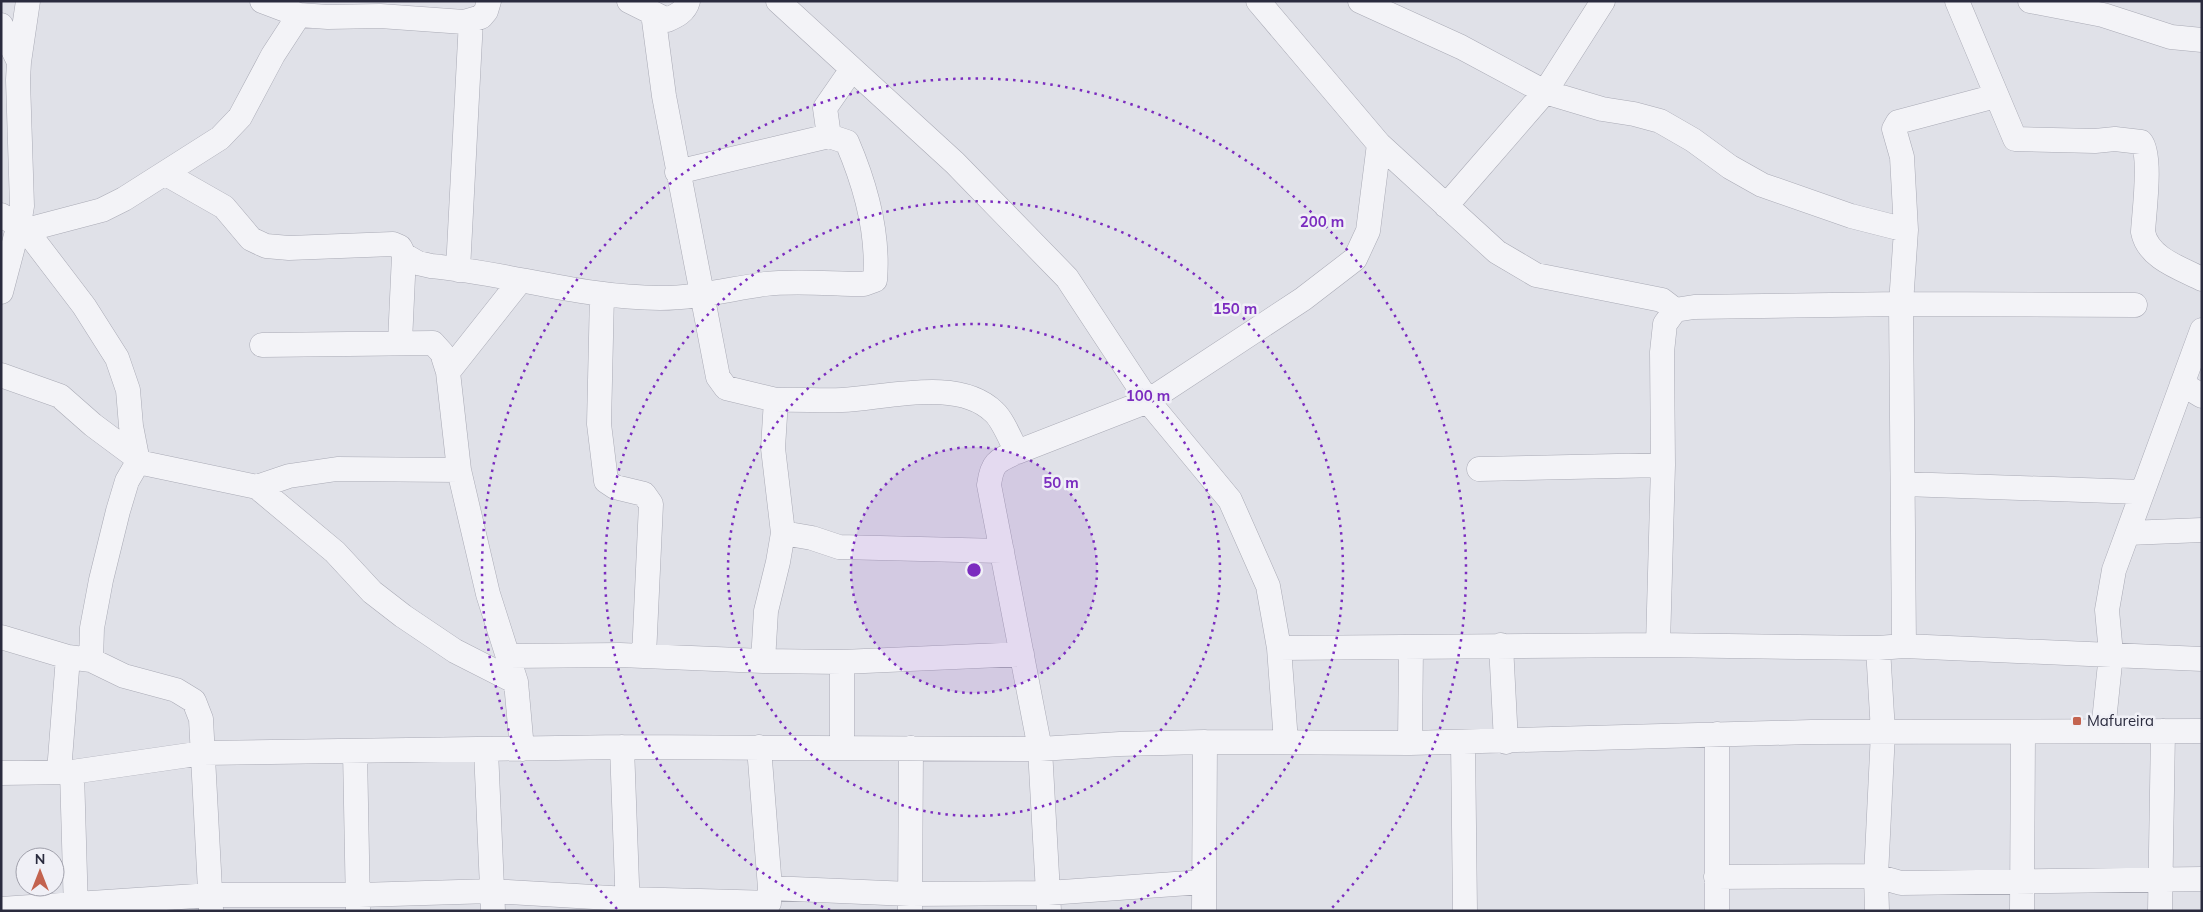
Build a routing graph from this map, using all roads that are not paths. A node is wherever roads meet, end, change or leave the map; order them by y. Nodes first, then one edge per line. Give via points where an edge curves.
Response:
1 (28, 1) edge
2 (262, 1) edge
3 (489, 1) edge
4 (629, 1) edge
5 (688, 1) edge
6 (778, 1) edge
7 (1258, 1) edge
8 (1360, 1) edge
9 (1603, 1) edge
10 (1957, 1) edge
11 (2030, 1) edge
12 (2100, 8) edge
13 (1281, 11) edge
14 (653, 13) junction
15 (298, 15) junction
16 (471, 20) junction
17 (1, 24) edge
18 (2202, 40) edge
19 (852, 69) junction
20 (13, 74) edge
21 (1545, 92) junction
22 (1996, 96) junction
23 (829, 136) junction
24 (1379, 144) junction
25 (677, 172) junction
26 (166, 174) junction
27 (1446, 206) junction
28 (16, 223) edge
29 (1906, 230) junction
30 (404, 255) junction
31 (458, 270) junction
32 (2202, 280) edge
33 (520, 281) junction
34 (1, 292) edge
35 (602, 294) junction
36 (703, 295) junction
37 (1900, 304) junction
38 (2135, 305) dead end
39 (1675, 310) junction
40 (2202, 330) edge
41 (400, 342) junction
42 (262, 345) dead end
43 (448, 372) junction
44 (1, 374) edge
45 (2192, 390) edge
46 (776, 400) junction
47 (1148, 401) junction
48 (1017, 452) junction
49 (138, 462) junction
50 (1663, 465) junction
51 (1480, 469) dead end
52 (459, 470) junction
53 (1903, 484) junction
54 (257, 487) junction
55 (2141, 492) junction
56 (2202, 530) edge
57 (783, 534) junction
58 (2128, 534) junction
59 (1002, 552) junction
60 (1, 636) edge
61 (1658, 645) junction
62 (1501, 646) junction
63 (1904, 646) junction
64 (1411, 647) junction
65 (1279, 648) junction
66 (1878, 648) junction
67 (1022, 654) junction
68 (2111, 654) junction
69 (509, 656) junction
70 (644, 656) junction
71 (79, 659) junction
72 (2202, 659) edge
73 (763, 661) junction
74 (842, 662) junction
75 (516, 682) junction
76 (2103, 731) junction
77 (2163, 731) junction
78 (2202, 731) edge
79 (1884, 732) junction
80 (2022, 732) junction
81 (1717, 734) junction
82 (1205, 742) junction
83 (1286, 742) junction
84 (1463, 742) junction
85 (1506, 742) junction
86 (1410, 743) junction
87 (622, 747) junction
88 (760, 747) junction
89 (842, 748) junction
90 (911, 748) junction
91 (522, 749) junction
92 (1040, 749) junction
93 (486, 750) junction
94 (355, 751) junction
95 (203, 753) junction
96 (1, 772) edge
97 (66, 772) junction
98 (1876, 876) junction
99 (1716, 877) junction
100 (2161, 878) junction
101 (2202, 879) edge
102 (2022, 881) junction
103 (1203, 882) junction
104 (770, 900) edge
105 (492, 901) edge
106 (910, 902) edge
107 (1048, 902) edge
108 (211, 903) edge
109 (359, 903) edge
110 (628, 905) edge
111 (1, 908) edge
112 (76, 908) edge
113 (1204, 911) edge
114 (1465, 911) edge
115 (1717, 911) edge
116 (1877, 911) edge
117 (2022, 911) edge
118 (2160, 911) edge

1 - 20 street
2 - 15 street
3 - 16 street via 481,17
4 - 14 street
5 - 14 street via 676,16 666,20
6 - 19 street
7 - 13 street
8 - 21 street via 1461,46
9 - 21 street
10 - 22 street
11 - 12 street
12 - 18 street via 2171,37
13 - 24 street
14 - 25 street
15 - 16 street
15 - 26 street via 240,117 220,138
16 - 31 street
17 - 20 street
19 - 23 street via 825,108
19 - 47 street via 955,163 1067,278
20 - 28 street via 22,206
21 - 27 street
21 - 29 street via 1602,110 1660,121 1762,185 1851,216
22 - 29 street via 1898,122 1894,128 1902,157
22 - 32 street via 2015,140 2115,139 2141,142 2145,147 2146,165 2145,242 2156,255
23 - 25 street
23 - 36 street via 848,142 854,157 871,218 877,258 875,280 864,284 767,284
24 - 27 street
24 - 47 street via 1368,231 1355,259 1303,299
25 - 36 street
26 - 28 street via 102,210
26 - 30 street via 224,207 251,239 266,246 393,244 400,246
27 - 39 street via 1497,252 1536,275 1662,300
28 - 34 street
28 - 49 street via 84,306 117,358 128,390
29 - 37 street
30 - 31 street via 418,263
30 - 41 street
31 - 33 street
33 - 35 street
33 - 43 street
35 - 36 street via 660,298
35 - 70 street via 600,424 606,481 614,487 644,494 650,504
36 - 46 street via 718,377 726,388
37 - 38 street
37 - 39 street
37 - 53 street
39 - 50 street via 1665,324 1662,352
40 - 45 street
41 - 42 street
41 - 43 street via 433,343 442,353
43 - 52 street
44 - 49 street via 60,396
45 - 55 street
46 - 48 street via 842,400 954,393 975,398 995,412
46 - 57 street via 772,448
47 - 48 street
47 - 65 street via 1230,500 1268,586
48 - 59 street via 1002,458 991,469 989,485
49 - 54 street
49 - 71 street via 120,504 92,628
50 - 51 street
50 - 61 street
52 - 54 street via 337,469 289,476
52 - 69 street via 488,594
53 - 55 street
53 - 63 street
54 - 75 street via 334,552 372,592 403,616 454,651
55 - 58 street
56 - 58 street
57 - 59 street via 812,538 839,547
57 - 73 street via 766,611
58 - 68 street via 2114,570 2107,610
59 - 67 street
60 - 71 street
61 - 62 street
61 - 66 street
62 - 64 street
62 - 85 street
63 - 66 street
63 - 68 street
64 - 65 street
64 - 86 street
65 - 83 street
66 - 79 street
67 - 74 street
67 - 92 street
68 - 72 street
68 - 76 street
69 - 70 street
69 - 75 street
70 - 73 street
71 - 95 street via 176,690 194,701 201,719
71 - 97 street
73 - 74 street
74 - 89 street
75 - 91 street
76 - 77 street
76 - 80 street
77 - 78 street
77 - 100 street
79 - 80 street
79 - 81 street
79 - 98 street
80 - 102 street
81 - 85 street
81 - 99 street
82 - 83 street
82 - 92 street
82 - 103 street
83 - 86 street
84 - 85 street
84 - 86 street
84 - 114 street
87 - 88 street
87 - 91 street
87 - 110 street
88 - 89 street
88 - 104 street
89 - 90 street
90 - 92 street
90 - 106 street
91 - 93 street
92 - 107 street
93 - 94 street
93 - 105 street
94 - 95 street
94 - 109 street
95 - 97 street
95 - 108 street
96 - 97 street
97 - 112 street
98 - 99 street
98 - 102 street via 1900,883
98 - 116 street
99 - 115 street
100 - 101 street
100 - 102 street
100 - 118 street
102 - 117 street
103 - 107 street
103 - 113 street
104 - 106 street
104 - 110 street
105 - 109 street
105 - 110 street
106 - 107 street
108 - 109 street
108 - 112 street
111 - 112 street

